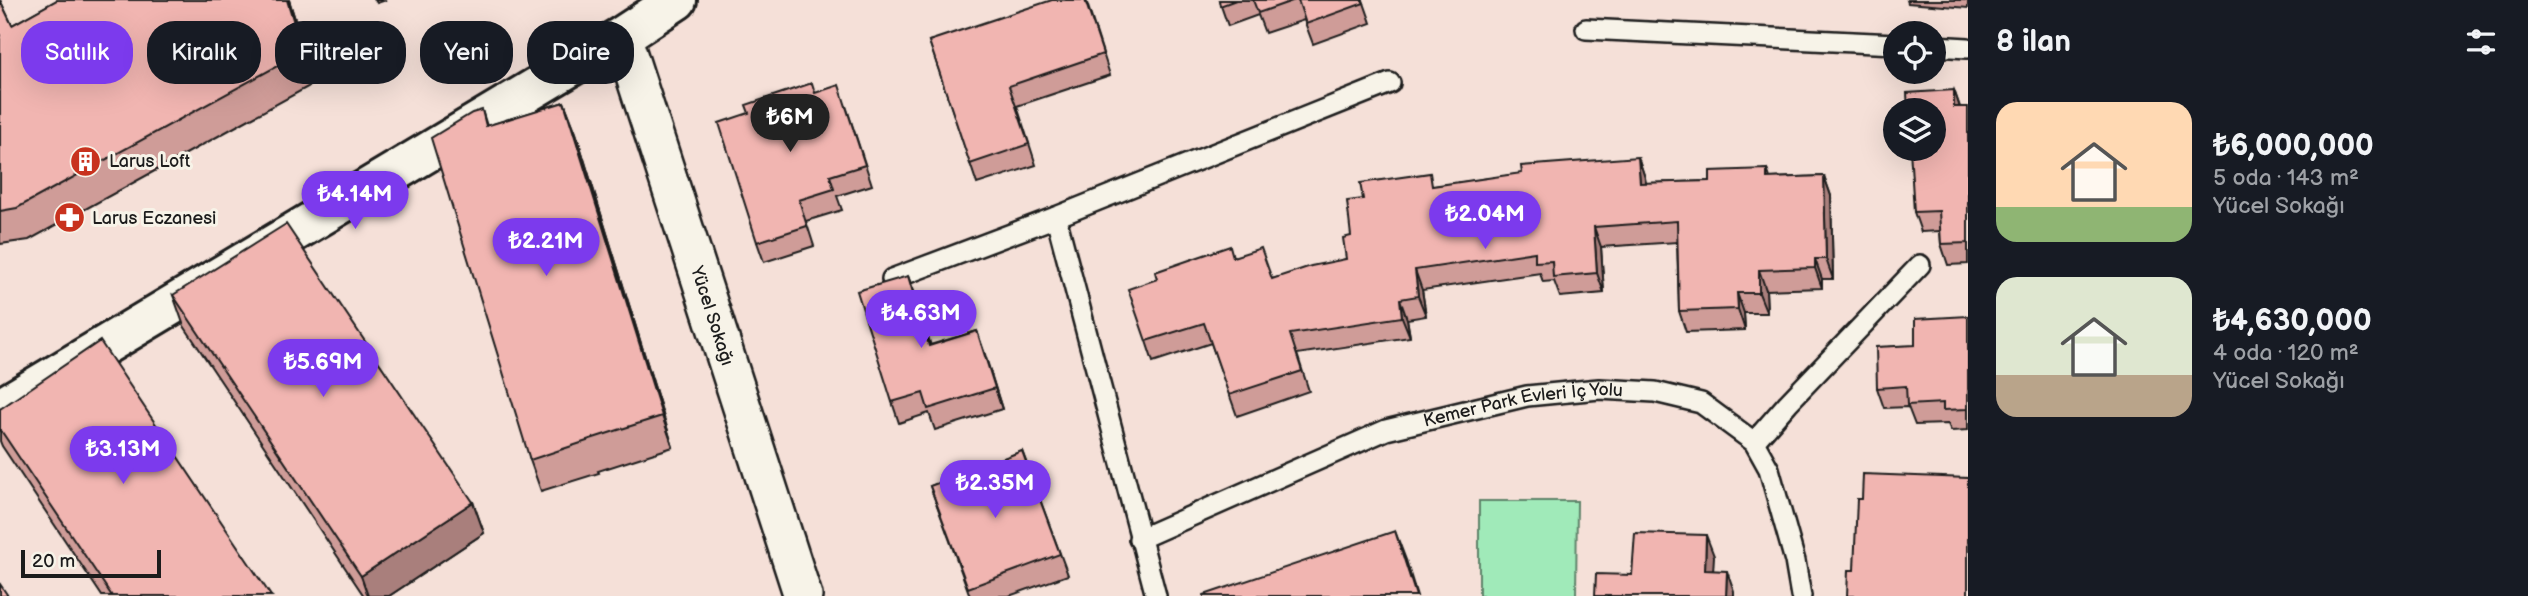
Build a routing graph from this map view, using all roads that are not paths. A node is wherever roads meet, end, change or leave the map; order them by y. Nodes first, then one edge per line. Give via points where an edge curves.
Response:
1 (677, 0) edge
2 (634, 28) edge
3 (1586, 29) dead end
4 (1883, 43) edge
5 (1946, 47) edge
6 (1968, 48) edge
7 (634, 73) edge
8 (1390, 83) dead end
9 (542, 84) edge
10 (1056, 217) junction
11 (1920, 265) dead end
12 (892, 279) edge
13 (0, 408) edge
14 (1754, 442) junction
15 (1139, 539) junction
16 (803, 596) edge
17 (1156, 596) edge
18 (1801, 596) edge

1 - 2 main road
3 - 4 lane
5 - 6 lane
7 - 16 street, Yücel Sokağı
8 - 10 lane
9 - 13 main road
10 - 12 lane
10 - 15 lane
11 - 14 lane
14 - 15 lane, Kemer Park Evleri İç Yolu via 1701,402 1655,392 1599,389 1527,396 1386,430
14 - 18 lane, Kemer Park Evleri İç Yolu via 1769,469
15 - 17 lane

